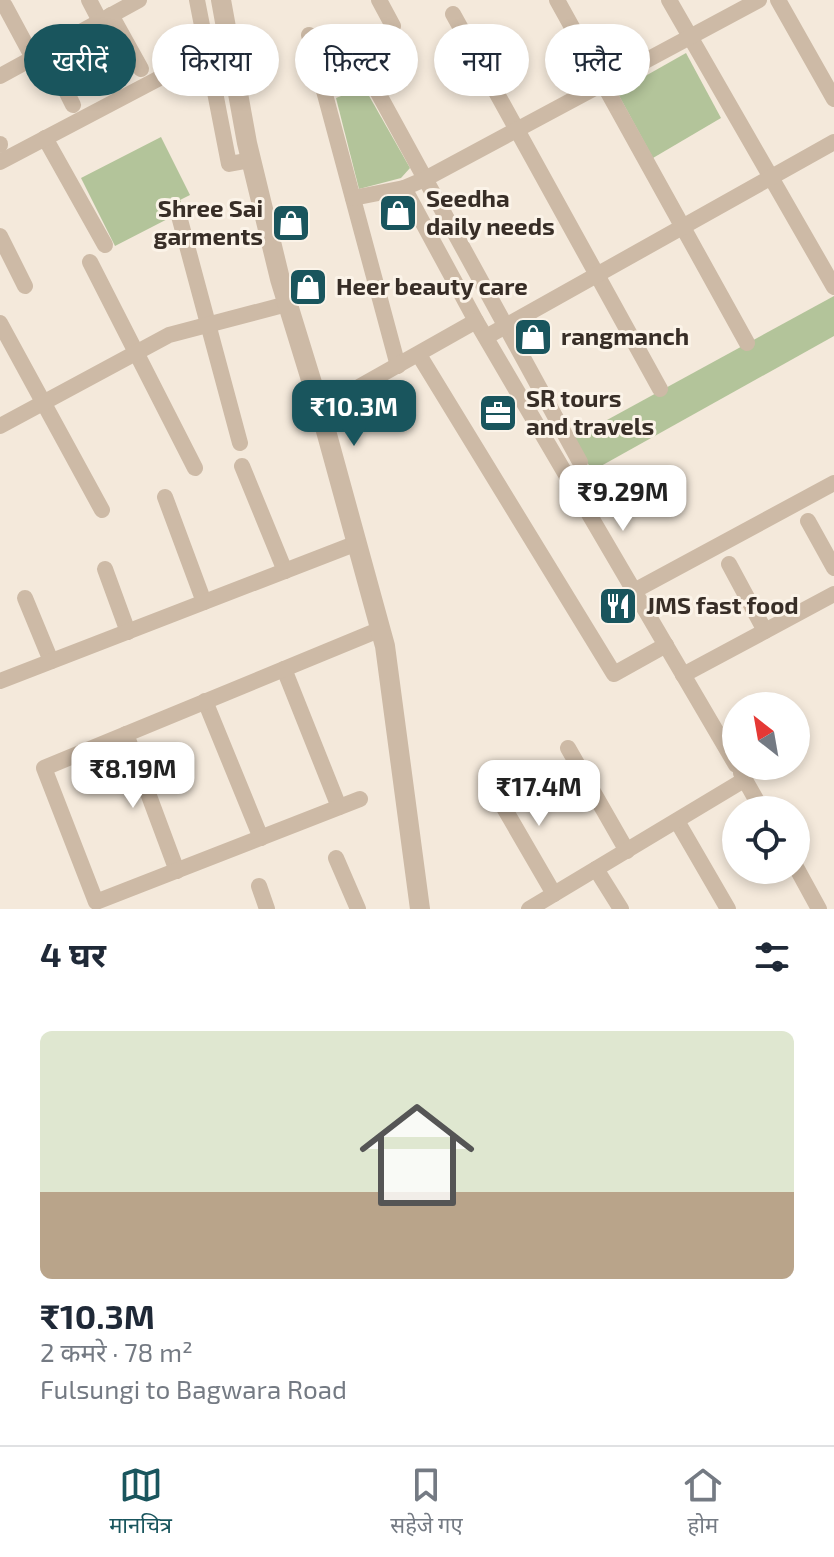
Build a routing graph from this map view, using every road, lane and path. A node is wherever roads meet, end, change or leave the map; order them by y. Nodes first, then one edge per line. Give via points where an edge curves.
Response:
1 (89, 0) edge
2 (139, 0) edge
3 (197, 0) edge
4 (221, 0) edge
5 (379, 0) edge
6 (557, 0) edge
7 (669, 0) edge
8 (759, 0) edge
9 (778, 0) edge
10 (5, 6) dead end
11 (453, 14) dead end
12 (106, 18) junction
13 (95, 24) edge
14 (202, 24) edge
15 (226, 24) edge
16 (392, 24) edge
17 (570, 24) edge
18 (24, 32) edge
19 (689, 38) junction
20 (650, 59) edge
21 (24, 63) edge
22 (141, 69) dead end
23 (0, 76) edge
24 (152, 80) edge
25 (67, 96) edge
26 (216, 96) edge
27 (240, 96) edge
28 (325, 96) edge
29 (380, 96) edge
30 (582, 96) edge
31 (609, 96) edge
32 (834, 99) edge
33 (73, 105) dead end
34 (519, 130) junction
35 (45, 138) junction
36 (834, 142) edge
37 (251, 160) junction
38 (0, 162) edge
39 (772, 176) junction
40 (425, 179) junction
41 (404, 188) junction
42 (353, 198) junction
43 (179, 216) dead end
44 (683, 227) junction
45 (0, 236) edge
46 (105, 245) dead end
47 (90, 262) dead end
48 (597, 275) junction
49 (25, 286) dead end
50 (834, 287) edge
51 (287, 304) junction
52 (476, 321) junction
53 (0, 323) edge
54 (208, 325) junction
55 (506, 326) junction
56 (486, 337) junction
57 (747, 343) dead end
58 (137, 352) junction
59 (419, 355) junction
60 (398, 366) junction
61 (660, 389) dead end
62 (43, 403) junction
63 (320, 409) junction
64 (0, 426) edge
65 (240, 443) dead end
66 (580, 462) dead end
67 (242, 466) dead end
68 (195, 468) dead end
69 (834, 483) edge
70 (165, 497) dead end
71 (102, 510) dead end
72 (808, 521) dead end
73 (357, 543) junction
74 (729, 564) dead end
75 (834, 568) edge
76 (105, 569) dead end
77 (285, 571) junction
78 (634, 591) junction
79 (834, 594) edge
80 (25, 598) dead end
81 (204, 602) junction
82 (381, 629) junction
83 (765, 631) junction
84 (128, 632) junction
85 (666, 645) junction
86 (51, 661) junction
87 (284, 669) junction
88 (683, 675) junction
89 (0, 681) edge
90 (205, 701) junction
91 (126, 734) junction
92 (722, 741) edge
93 (568, 748) dead end
94 (727, 780) edge
95 (489, 782) dead end
96 (360, 799) dead end
97 (339, 807) junction
98 (677, 821) junction
99 (261, 838) junction
100 (627, 851) junction
101 (336, 858) dead end
102 (596, 869) junction
103 (177, 871) junction
104 (805, 884) edge
105 (259, 886) dead end
106 (554, 894) junction
107 (415, 907) edge
108 (267, 909) edge
109 (358, 909) edge
110 (529, 909) edge
111 (621, 909) edge
112 (728, 909) edge
113 (819, 909) edge

1 - 12 street
2 - 12 street
3 - 14 street
4 - 15 street
5 - 16 street
6 - 17 street
7 - 19 street
8 - 19 street
9 - 32 street
10 - 18 street
11 - 34 street
12 - 13 street
12 - 22 street
19 - 20 street
19 - 39 street
21 - 23 street
24 - 35 street
25 - 33 street
26 - 37 street via 229,164
27 - 37 street
28 - 42 street
29 - 40 street
30 - 34 street
31 - 44 street
34 - 40 street
34 - 48 street
35 - 38 street
35 - 46 street
36 - 39 street
37 - 51 street
39 - 44 street
39 - 50 street
40 - 41 street
40 - 55 street
41 - 42 street
41 - 52 street
42 - 60 street
43 - 54 street
44 - 48 street
44 - 57 street
45 - 49 street
47 - 58 street
48 - 55 street
48 - 61 street
51 - 54 street
51 - 63 street
52 - 56 street
52 - 59 street
53 - 62 street
54 - 58 street via 169,335
54 - 65 street
55 - 56 street
55 - 66 street
56 - 78 street
58 - 62 street
58 - 68 street
59 - 60 street
59 - 85 street via 614,674
60 - 63 street
62 - 64 street
62 - 71 street
63 - 73 street
67 - 77 street
69 - 78 street
70 - 81 street
72 - 75 street
73 - 77 street
73 - 82 street
74 - 83 street
76 - 84 street
77 - 81 street
78 - 85 street
79 - 83 street
80 - 86 street
81 - 84 street
82 - 87 street
82 - 107 street
83 - 88 street
84 - 86 street
85 - 88 street
86 - 89 street
87 - 90 street
87 - 97 street
88 - 92 street
90 - 91 street
90 - 99 street
91 - 103 street
91 - 103 street via 44,768 96,902
93 - 100 street
94 - 98 street
95 - 106 street
96 - 97 street
97 - 99 street
98 - 100 street
98 - 112 street
99 - 103 street
100 - 102 street
101 - 109 street
102 - 106 street
102 - 111 street
104 - 113 street
105 - 108 street
106 - 110 street

